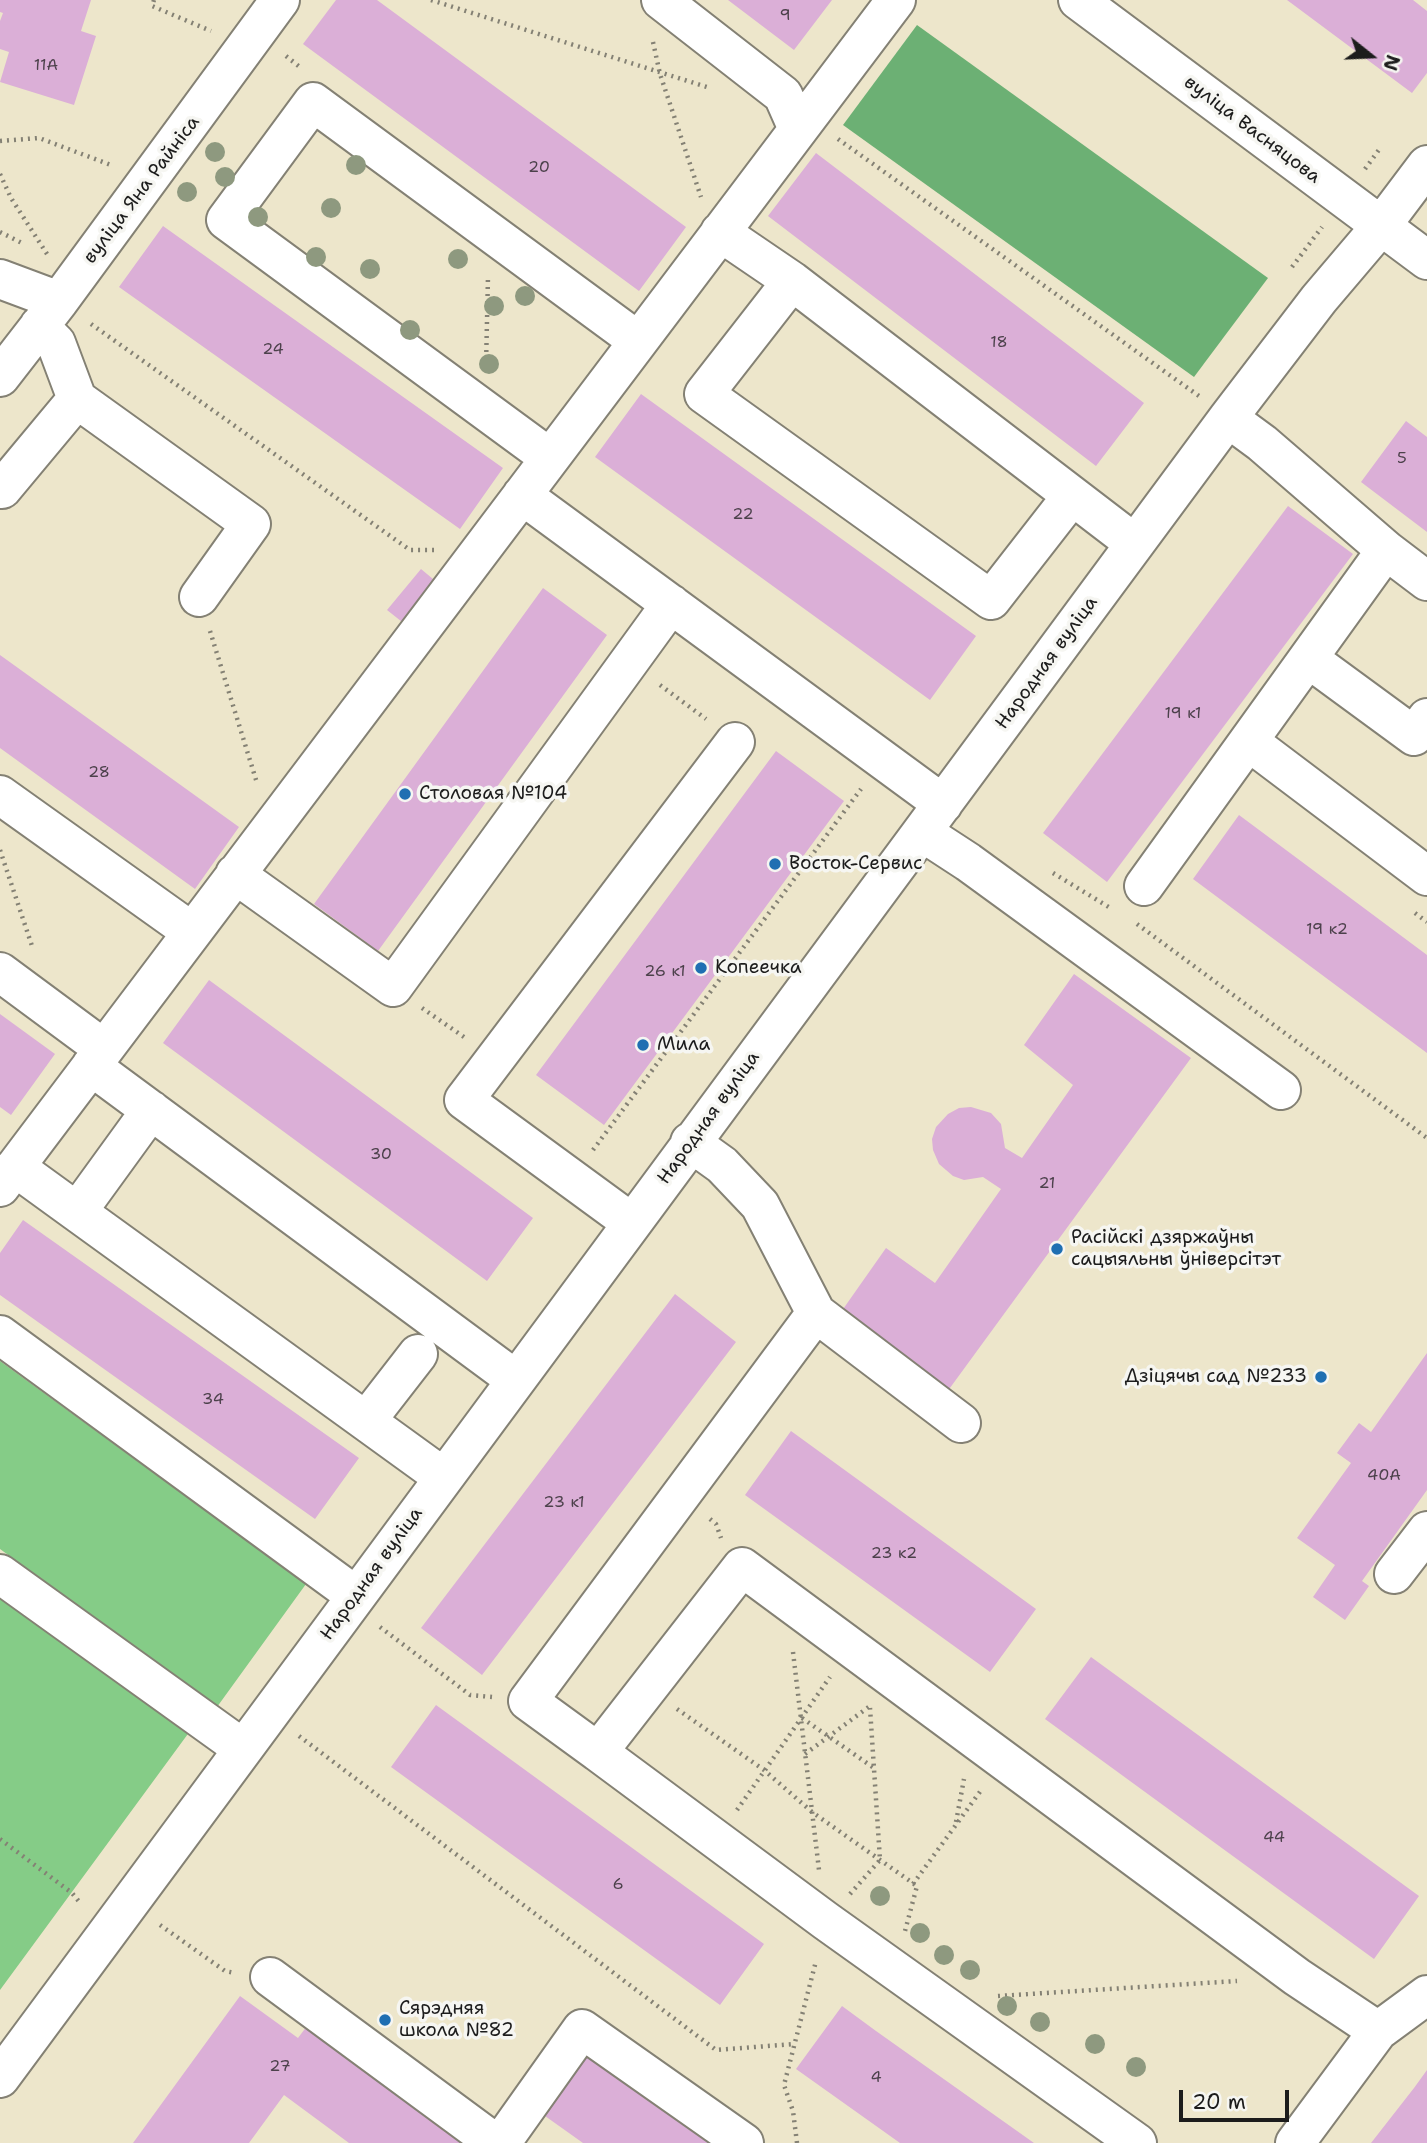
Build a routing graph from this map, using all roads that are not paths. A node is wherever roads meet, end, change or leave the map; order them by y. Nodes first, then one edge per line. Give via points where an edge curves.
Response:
1 (280, 0) edge
2 (660, 0) edge
3 (896, 0) edge
4 (1078, 0) edge
5 (803, 123) junction
6 (1427, 165) edge
7 (1381, 226) junction
8 (720, 232) junction
9 (1427, 260) edge
10 (0, 279) edge
11 (792, 281) junction
12 (49, 314) junction
13 (638, 341) junction
14 (0, 377) edge
15 (77, 399) junction
16 (1228, 418) junction
17 (550, 458) junction
18 (0, 487) edge
19 (522, 495) junction
20 (1072, 496) junction
21 (1134, 543) junction
22 (1386, 550) junction
23 (1427, 581) edge
24 (199, 597) road end
25 (671, 604) junction
26 (1309, 659) junction
27 (1427, 718) edge
28 (734, 742) dead end
29 (1247, 744) junction
30 (0, 795) edge
31 (932, 818) junction
32 (235, 874) junction
33 (1427, 876) edge
34 (1135, 902) road end
35 (192, 932) junction
36 (0, 972) edge
37 (97, 1057) junction
38 (1281, 1090) dead end
39 (151, 1110) junction
40 (690, 1142) junction
41 (7, 1177) edge
42 (77, 1212) junction
43 (632, 1223) junction
44 (816, 1313) junction
45 (0, 1335) edge
46 (418, 1354) dead end
47 (516, 1380) junction
48 (366, 1421) junction
49 (961, 1423) dead end
50 (443, 1477) junction
51 (1427, 1531) edge
52 (0, 1574) edge
53 (1394, 1574) dead end
54 (356, 1596) junction
55 (242, 1748) junction
56 (598, 1752) junction
57 (270, 1977) dead end
58 (1427, 1995) edge
59 (1378, 2031) junction
60 (0, 2078) edge
61 (495, 2143) edge
62 (500, 2143) edge
63 (744, 2143) edge
64 (1137, 2143) edge
65 (1295, 2143) edge

1 - 12 street, вуліца Яна Райніса
2 - 5 street via 783,95
3 - 5 street
4 - 7 street, вуліца Васняцова
5 - 8 street
6 - 7 street, Народная вуліца
7 - 9 street, вуліца Васняцова
7 - 16 street, Народная вуліца
8 - 11 street
8 - 13 street
10 - 12 street
11 - 20 street
11 - 20 street via 704,394 991,600
12 - 14 street, вуліца Яна Райніса
12 - 15 street
13 - 17 street
13 - 17 street via 313,102 226,220
15 - 18 street
15 - 24 street via 251,524
16 - 21 street, Народная вуліца
16 - 22 street
17 - 19 street
19 - 25 street
19 - 32 street
20 - 21 street
21 - 31 street, Народная вуліца
22 - 23 street
22 - 26 street
25 - 31 street
25 - 32 street via 393,986
26 - 27 street via 1414,736
26 - 29 street
28 - 43 street via 464,1100
29 - 33 street
29 - 34 street
30 - 35 street
31 - 38 street via 968,862
31 - 40 street, Народная вуліца
32 - 35 street
35 - 37 street
36 - 37 street
37 - 39 street
37 - 41 street
39 - 42 street
39 - 47 street
40 - 43 street, Народная вуліца
40 - 44 street via 722,1165 760,1205
41 - 42 street
42 - 48 street
43 - 47 street, Народная вуліца
44 - 49 street
44 - 56 street via 528,1700
45 - 54 street
46 - 48 street
47 - 50 street, Народная вуліца
48 - 50 street
50 - 54 street, Народная вуліца
51 - 53 street
52 - 55 street
54 - 55 street, Народная вуліца
55 - 60 street, Народная вуліца
56 - 59 street via 742,1567 851,1648 880,1692 1003,1760 1297,1977
56 - 64 street via 826,1922
57 - 61 street
58 - 59 street
59 - 65 street
62 - 63 street via 582,2029

